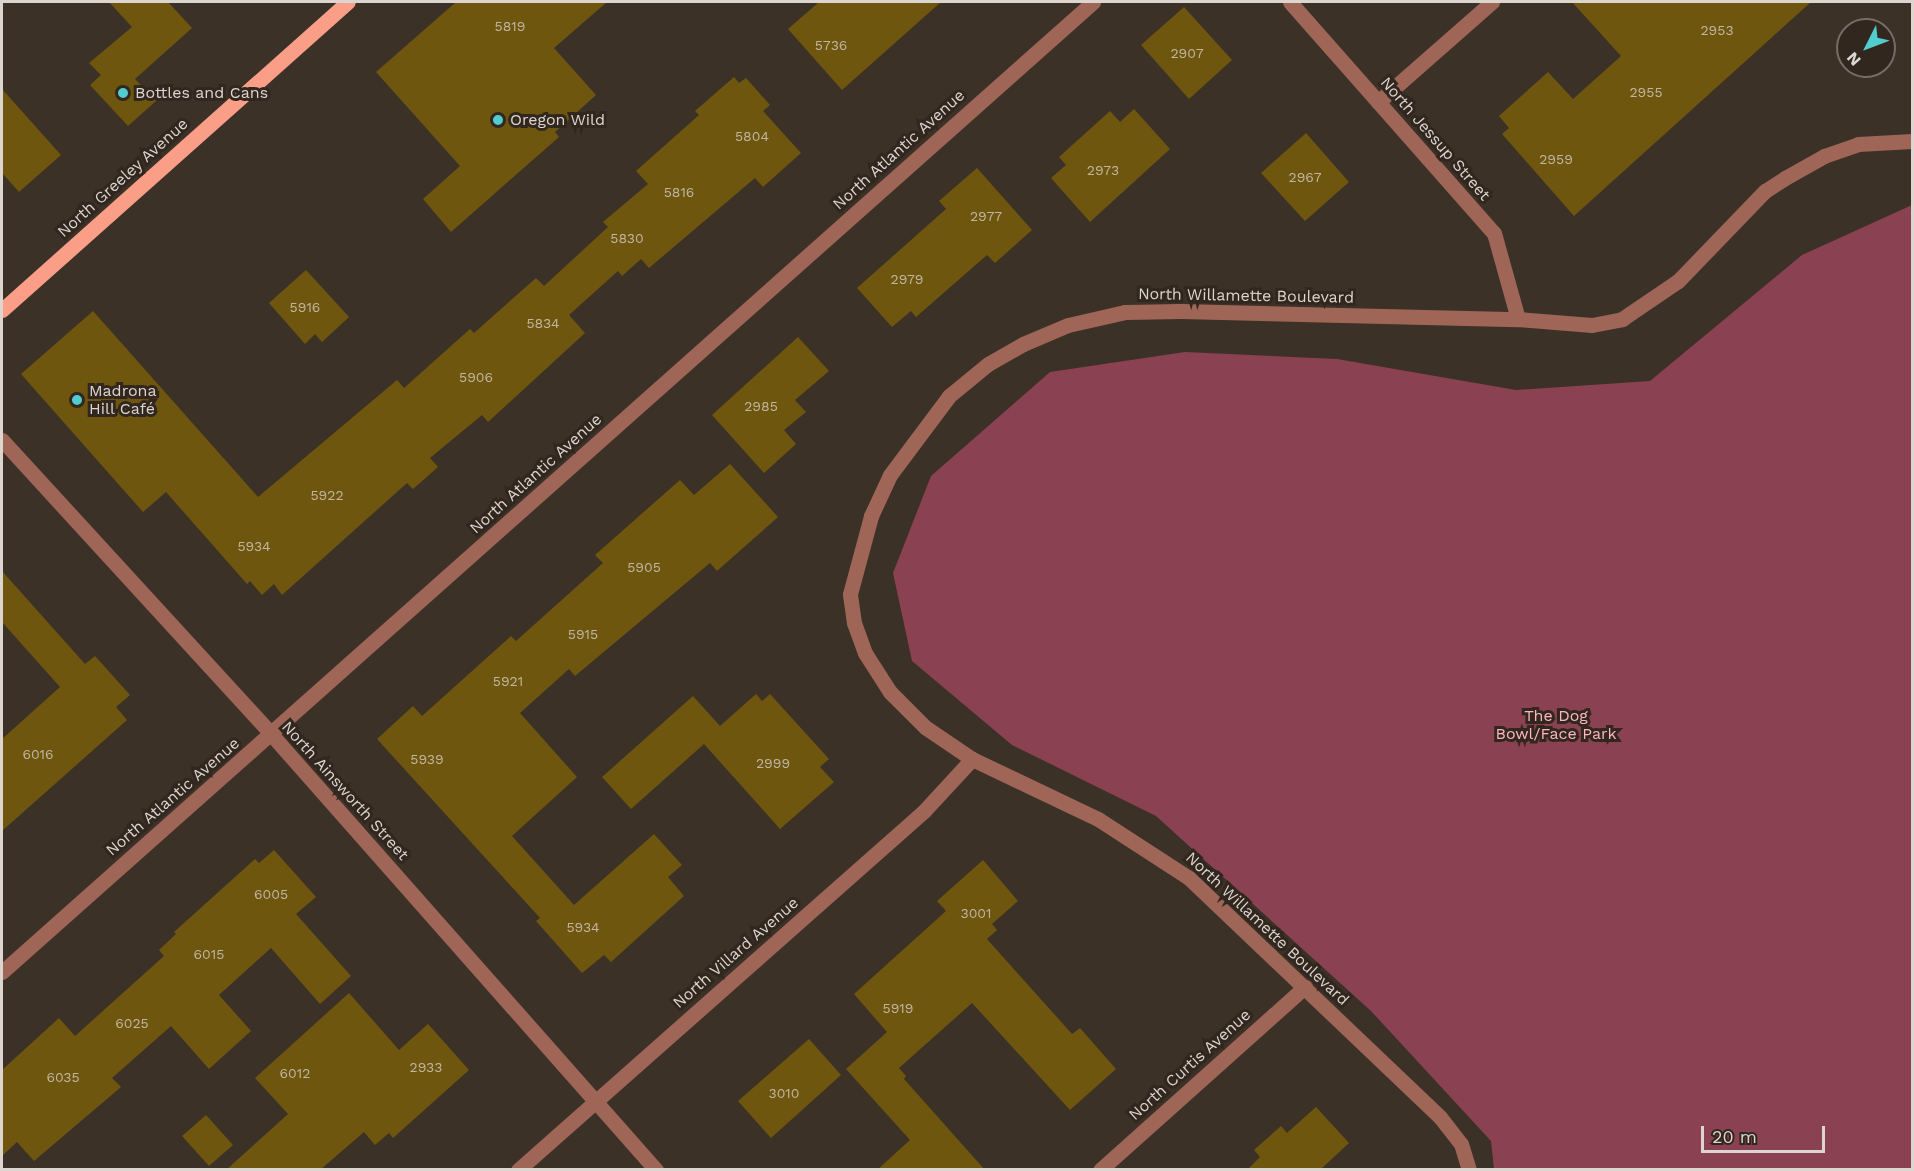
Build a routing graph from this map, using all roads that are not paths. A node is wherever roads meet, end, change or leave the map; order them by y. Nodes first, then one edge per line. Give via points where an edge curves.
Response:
1 (348, 2) edge
2 (1093, 2) edge
3 (1290, 2) edge
4 (1492, 2) edge
5 (1378, 102) junction
6 (1912, 141) edge
7 (2, 310) edge
8 (1518, 319) junction
9 (2, 440) edge
10 (271, 734) junction
11 (972, 759) junction
12 (2, 972) edge
13 (1305, 987) junction
14 (595, 1101) junction
15 (518, 1170) edge
16 (656, 1170) edge
17 (1100, 1170) edge
18 (1468, 1170) edge

1 - 7 main road, North Greeley Avenue
2 - 10 street, North Atlantic Avenue
3 - 5 street, North Jessup Street
4 - 5 street
5 - 8 street, North Jessup Street via 1494,233
6 - 8 street, North Willamette Boulevard via 1858,144 1824,156 1785,178 1765,191 1678,281 1622,319 1592,325
8 - 11 street, North Willamette Boulevard via 1125,312 1068,325 988,364 950,396 896,466 871,516 850,594 854,623 865,653 890,692 925,727
9 - 10 street, North Ainsworth Street
10 - 12 street, North Atlantic Avenue
10 - 14 street, North Ainsworth Street
11 - 13 street, North Willamette Boulevard via 1098,819 1152,852 1189,878
11 - 14 street, North Villard Avenue via 924,811
13 - 17 street, North Curtis Avenue
13 - 18 street, North Willamette Boulevard via 1440,1117 1461,1144
14 - 15 street, North Villard Avenue
14 - 16 street, North Ainsworth Street

